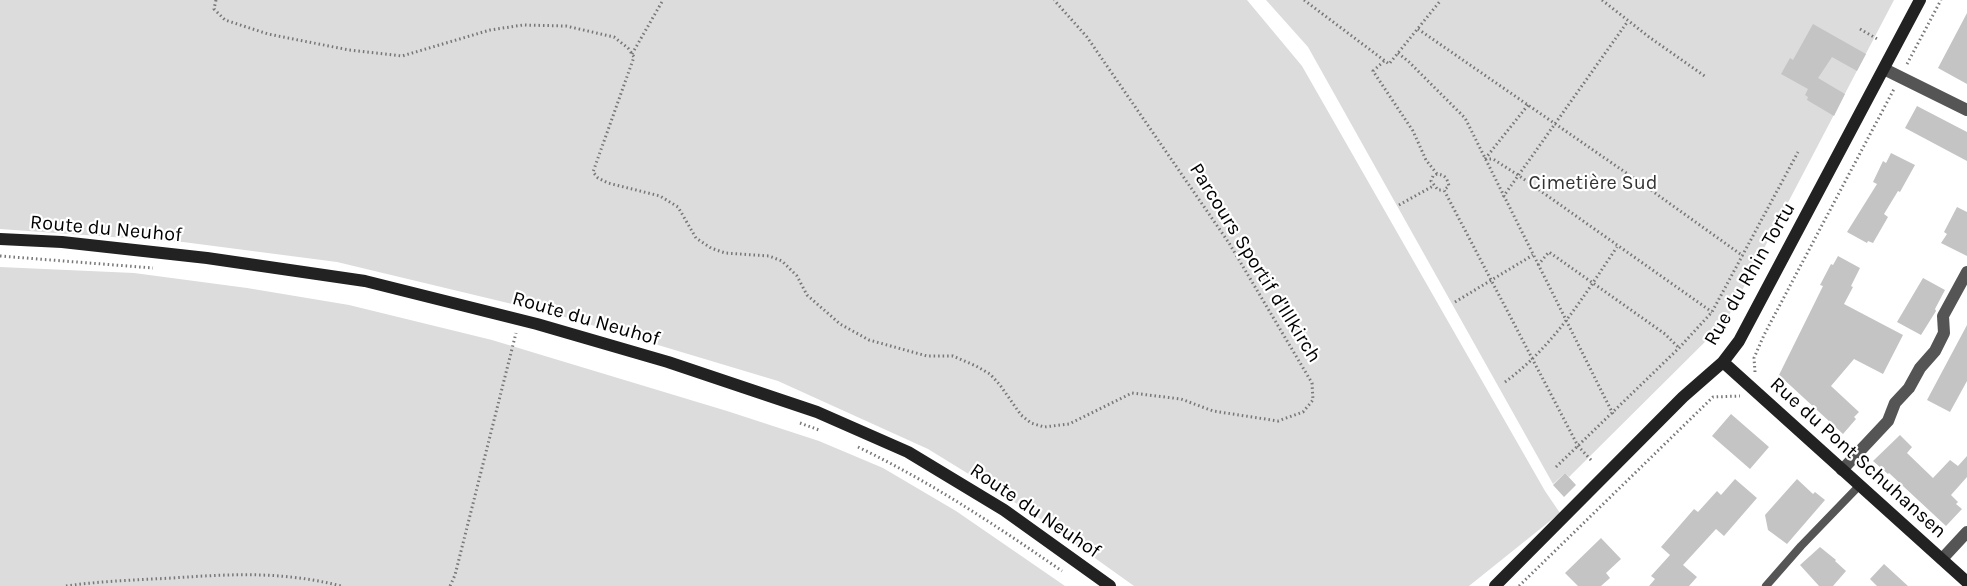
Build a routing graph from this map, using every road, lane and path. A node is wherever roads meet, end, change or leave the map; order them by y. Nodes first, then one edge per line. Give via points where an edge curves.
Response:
1 (216, 0) edge
2 (663, 0) edge
3 (1054, 0) edge
4 (1304, 0) edge
5 (1441, 0) edge
6 (1602, 0) edge
7 (1920, 0) edge
8 (1941, 0) edge
9 (1628, 21) junction
10 (1418, 29) junction
11 (1860, 29) dead end
12 (1879, 40) dead end
13 (1398, 53) junction
14 (632, 54) junction
15 (1384, 61) junction
16 (1884, 69) junction
17 (1706, 77) dead end
18 (1900, 77) junction
19 (1528, 105) junction
20 (1967, 110) edge
21 (1554, 124) junction
22 (1798, 152) dead end
23 (1485, 159) junction
24 (1437, 174) junction
25 (1518, 176) junction
26 (1433, 186) junction
27 (1444, 190) junction
28 (1503, 196) junction
29 (1399, 205) dead end
30 (0, 239) edge
31 (1617, 247) junction
32 (1533, 255) junction
33 (0, 256) edge
34 (1743, 256) junction
35 (1538, 265) junction
36 (163, 269) dead end
37 (1967, 272) edge
38 (1492, 280) junction
39 (1593, 283) junction
40 (1455, 302) dead end
41 (1712, 312) junction
42 (1566, 322) junction
43 (506, 330) dead end
44 (1679, 348) junction
45 (1533, 358) junction
46 (1723, 362) junction
47 (1756, 379) dead end
48 (1505, 382) dead end
49 (1742, 396) dead end
50 (1613, 414) junction
51 (790, 419) dead end
52 (820, 431) dead end
53 (851, 444) dead end
54 (1578, 446) junction
55 (1591, 460) dead end
56 (1556, 466) dead end
57 (1842, 470) junction
58 (1859, 486) junction
59 (1967, 532) edge
60 (1942, 560) junction
61 (1062, 571) dead end
62 (1967, 582) edge
63 (66, 586) edge
64 (341, 586) edge
65 (450, 586) edge
66 (1110, 586) edge
67 (1495, 586) edge
68 (1519, 586) edge
69 (1766, 586) edge

1 - 14 path via 214,9 225,20 268,34 349,50 402,56 490,30 523,25 566,26 614,38
2 - 14 path
3 - 14 path, Parcours Sportif d'Illkirch via 1087,37 1229,243 1312,383 1313,400 1303,412 1278,421 1213,411 1181,399 1132,393 1069,424 1044,427 1021,416 1000,385 976,366 952,356 927,356 869,340 840,324 807,295 797,276 782,261 711,248 696,238 678,207 660,196 608,183 593,172
4 - 15 path
5 - 10 path
6 - 9 path
7 - 16 street, Rue du Rhin Tortu
8 - 18 path
9 - 17 path
9 - 21 path
10 - 13 path
10 - 19 path
11 - 12 path
13 - 15 path via 1389,64
13 - 23 path via 1465,118
15 - 24 path via 1373,71
16 - 18 street
16 - 46 street, Rue du Rhin Tortu via 1742,336
18 - 20 street
18 - 47 path via 1761,343 1754,358
19 - 21 path
19 - 23 path
21 - 25 path
21 - 34 path
22 - 34 path
23 - 25 path via 1493,159
23 - 28 path
24 - 26 path via 1432,177
24 - 27 path via 1448,179 1449,186
25 - 28 path
25 - 31 path
26 - 27 path
26 - 29 path
27 - 38 path
28 - 32 path
30 - 66 street, Route du Neuhof via 207,258 365,281 668,362 817,412 908,452 1004,510
31 - 39 path
31 - 41 path
32 - 35 path
32 - 38 path
33 - 36 path
34 - 41 path
35 - 39 path via 1549,252
35 - 42 path
37 - 57 street via 1943,316 1944,333 1935,351 1895,403 1888,421
38 - 40 path
38 - 45 path
39 - 42 path
39 - 44 path
41 - 44 path
42 - 45 path
42 - 50 path
43 - 65 path via 516,333
44 - 50 path
45 - 48 path
45 - 54 path
46 - 57 street, Rue du Pont Schuhansen
46 - 67 street, Rue du Rhin Tortu via 1683,397
49 - 68 path via 1713,397
50 - 54 path
51 - 52 path
53 - 61 path via 979,514
54 - 55 path
54 - 56 path
57 - 58 street, Rue du Pont Schuhansen
58 - 60 street, Rue du Pont Schuhansen
58 - 69 lane
59 - 60 street
60 - 62 street, Rue du Pont Schuhansen
63 - 64 path via 245,574 293,576

